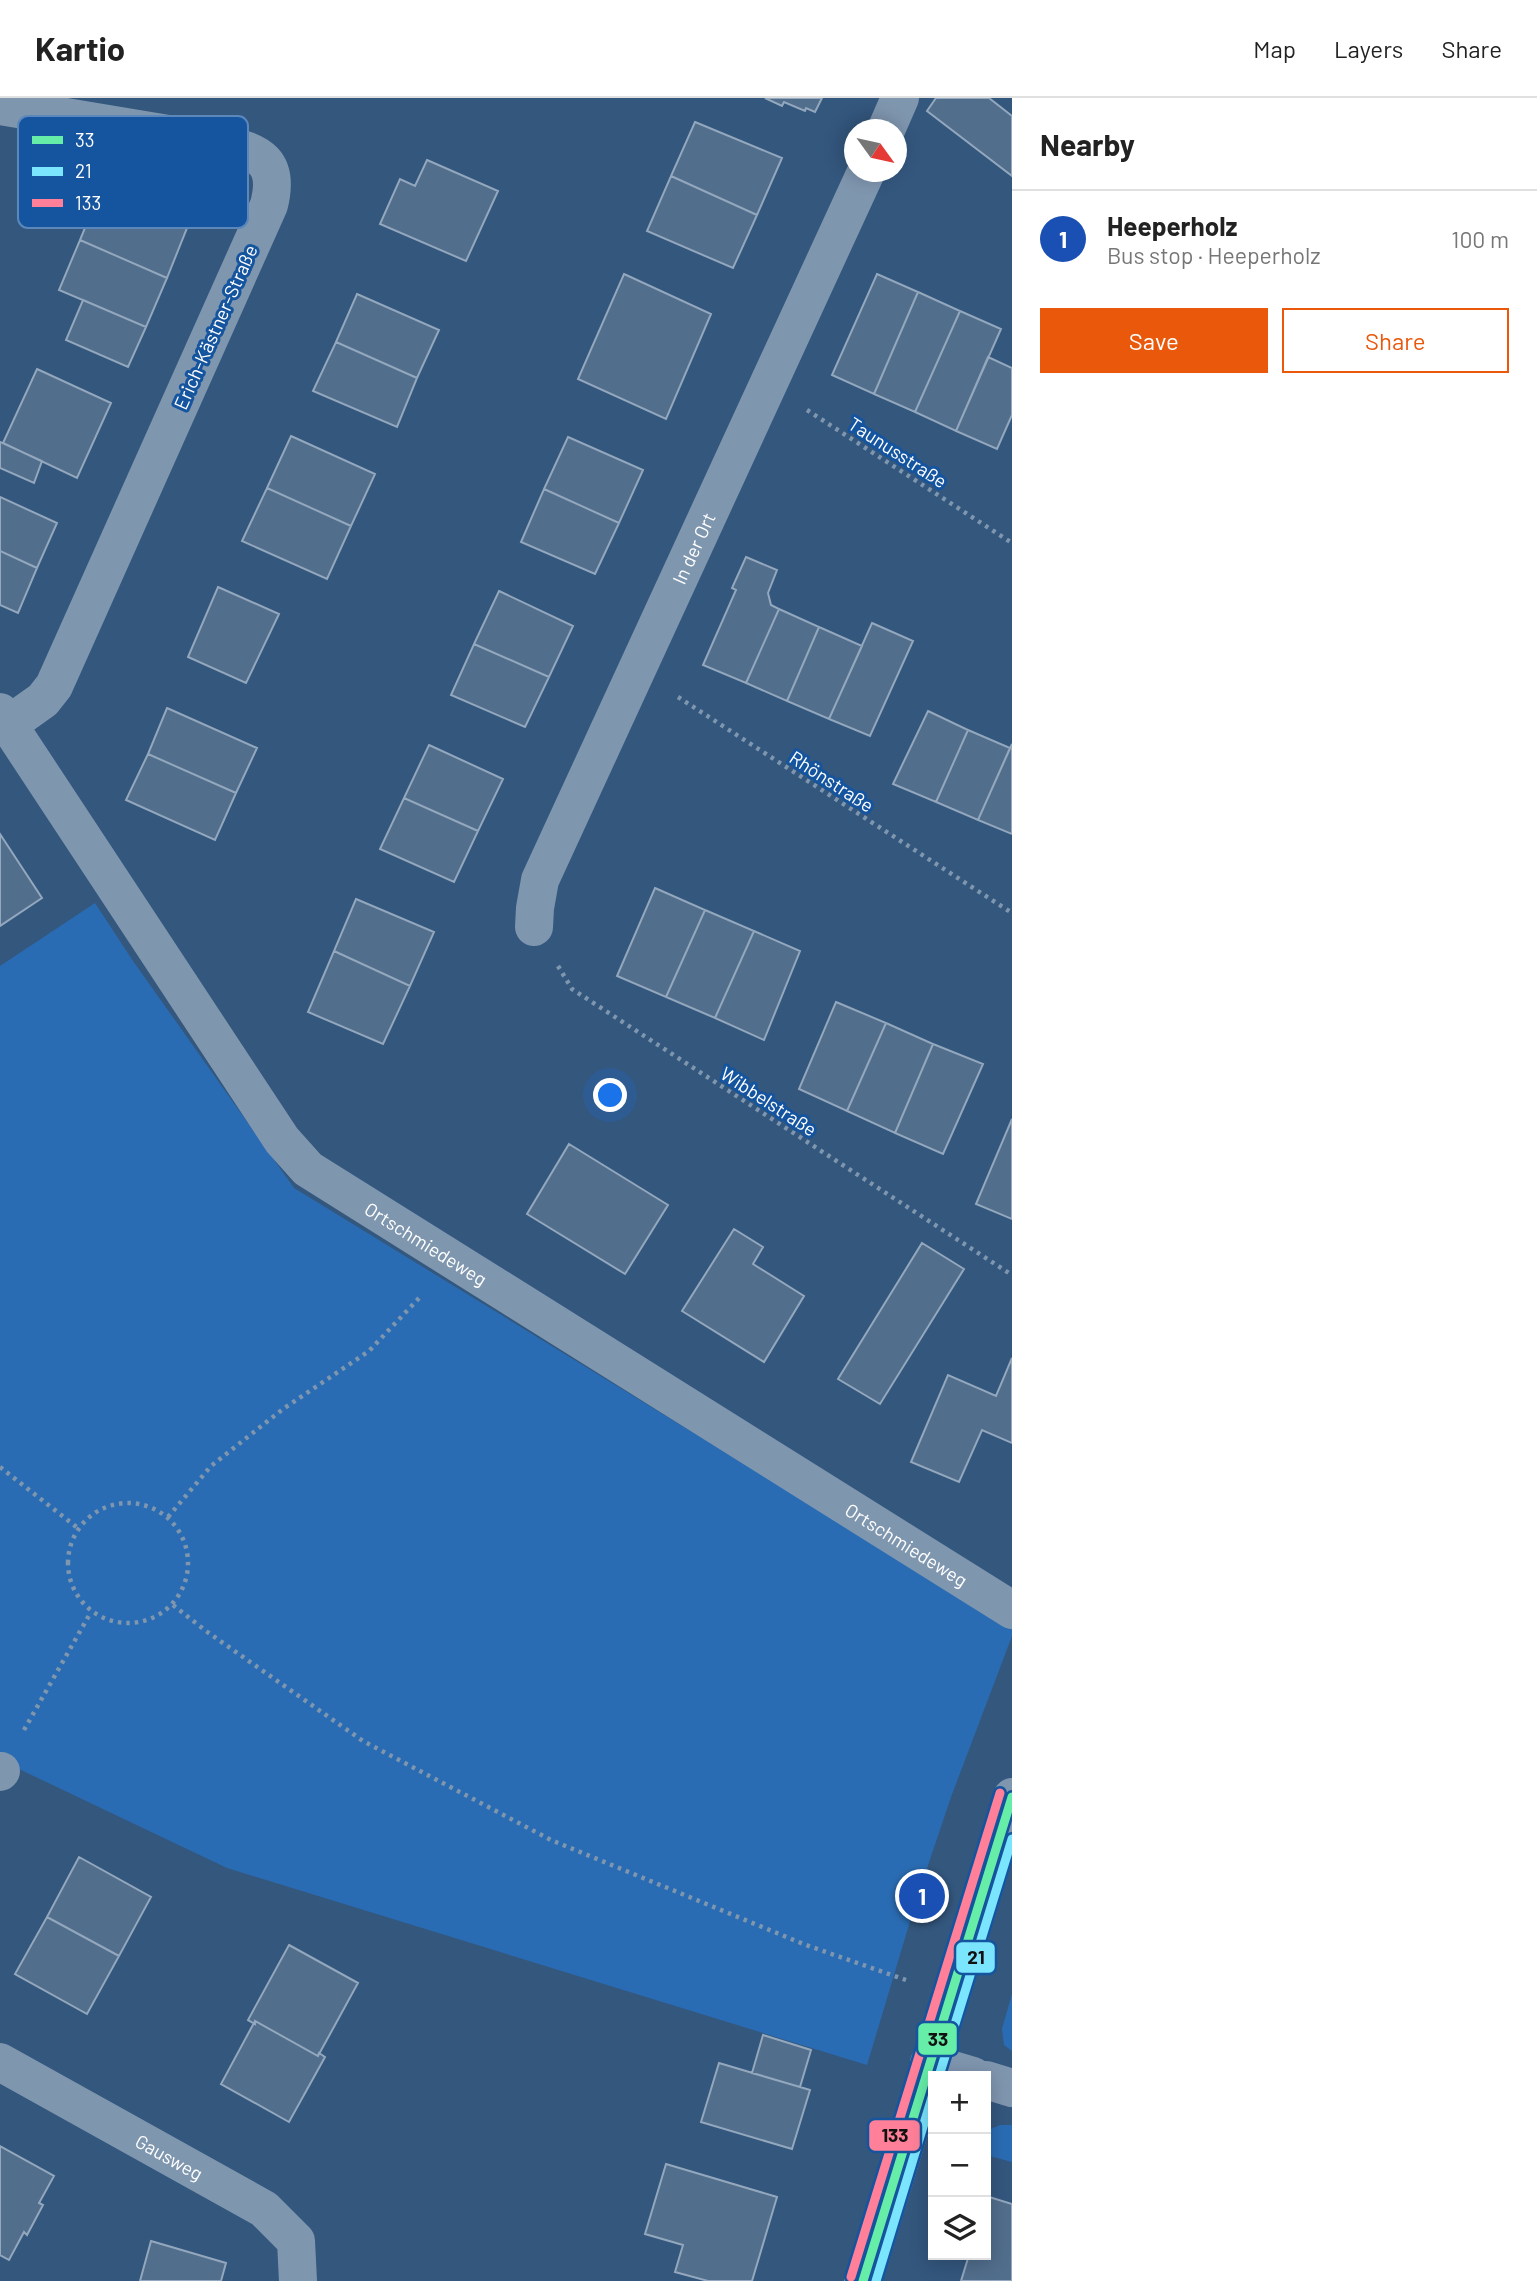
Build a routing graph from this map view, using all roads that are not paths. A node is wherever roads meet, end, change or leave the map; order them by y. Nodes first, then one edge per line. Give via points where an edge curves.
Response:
1 (900, 98) edge
2 (0, 106) edge
3 (60, 116) edge
4 (891, 119) edge
5 (248, 150) edge
6 (861, 182) edge
7 (4, 719) edge
8 (534, 927) road end
9 (1012, 1610) edge
10 (1012, 1797) edge
11 (0, 2062) edge
12 (929, 2063) junction
13 (956, 2071) edge
14 (991, 2082) edge
15 (1012, 2088) edge
16 (298, 2281) edge
17 (863, 2281) edge

1 - 4 street
2 - 3 street, Erich-Kästner-Straße
5 - 7 street, Erich-Kästner-Straße via 262,157 271,170 274,186 264,218 54,686 43,700
6 - 8 street, In der Ort via 540,880
7 - 9 street, Ortschmiedeweg via 282,1140 308,1169
10 - 12 street
11 - 16 street, Gausweg via 264,2209 296,2241
12 - 13 street
12 - 17 street
14 - 15 street

